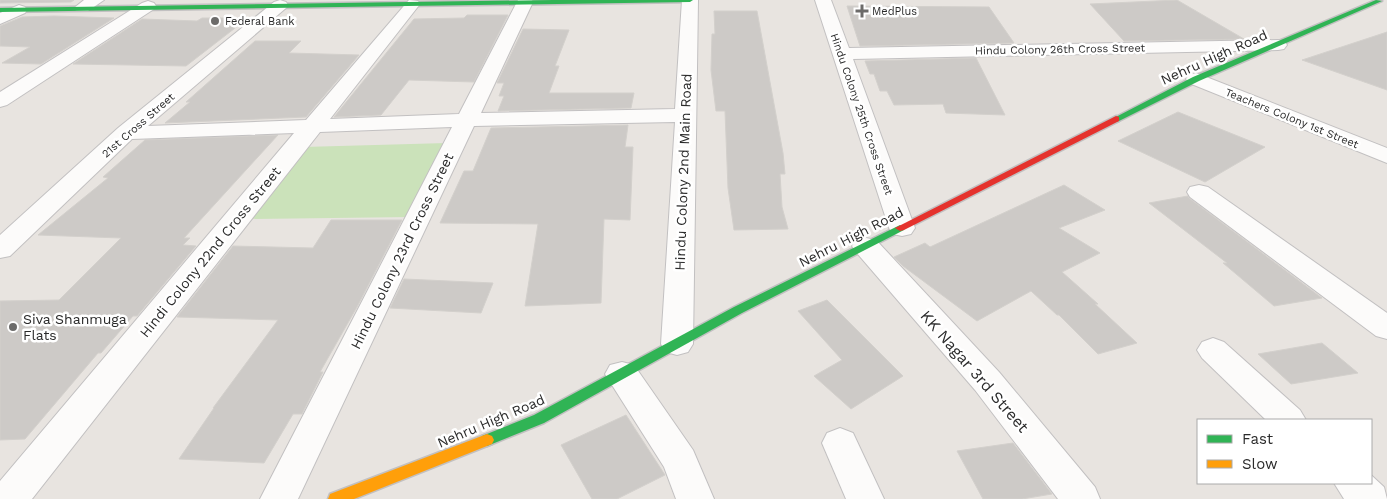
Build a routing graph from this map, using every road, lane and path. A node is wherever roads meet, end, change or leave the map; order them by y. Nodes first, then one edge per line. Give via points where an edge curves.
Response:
1 (690, 0) edge
2 (823, 0) edge
3 (1351, 0) edge
4 (1383, 1) edge
5 (460, 2) edge
6 (526, 2) junction
7 (89, 4) edge
8 (266, 4) edge
9 (412, 4) junction
10 (148, 6) junction
11 (0, 10) edge
12 (18, 10) junction
13 (0, 20) edge
14 (1278, 44) junction
15 (842, 54) junction
16 (1196, 79) junction
17 (0, 102) edge
18 (685, 115) junction
19 (467, 120) junction
20 (313, 126) junction
21 (126, 133) junction
22 (1387, 156) edge
23 (1199, 192) dead end
24 (902, 228) junction
25 (5, 241) edge
26 (866, 246) junction
27 (1387, 328) edge
28 (677, 344) junction
29 (1213, 350) dead end
30 (622, 374) junction
31 (1287, 419) edge
32 (840, 443) dead end
33 (1354, 484) edge
34 (9, 499) edge
35 (279, 499) edge
36 (336, 499) edge
37 (696, 499) edge
38 (865, 499) edge
39 (1081, 499) edge
40 (1370, 499) edge

1 - 6 street
1 - 18 street, Hindu Colony 2nd Main Road
2 - 15 street, Hindu Colony 25th Cross Street
3 - 4 street
4 - 14 street, Nehru High Road
5 - 6 street
5 - 9 street
6 - 19 street, Hindu Colony 23rd Cross Street
7 - 10 street
7 - 12 street
8 - 9 street
8 - 10 street
8 - 21 street, 21st Cross Street
9 - 20 street, Hindi Colony 22nd Cross Street
10 - 17 street
11 - 12 street
12 - 13 street
14 - 15 street, Hindu Colony 26th Cross Street
14 - 16 street, Nehru High Road
15 - 24 street, Hindu Colony 25th Cross Street
16 - 22 street, Teachers Colony 1st Street
16 - 24 street, Nehru High Road
18 - 19 street
18 - 28 street, Hindu Colony 2nd Main Road
19 - 20 street
19 - 35 street, Hindu Colony 23rd Cross Street
20 - 21 street
20 - 34 street, Hindi Colony 22nd Cross Street
21 - 25 street, 21st Cross Street
23 - 27 street
24 - 26 street, Nehru High Road
26 - 28 street, Nehru High Road
26 - 39 street, KK Nagar 3rd Street via 987,381
28 - 30 street, Nehru High Road
29 - 31 street
30 - 36 street, Nehru High Road via 539,419
30 - 37 street via 680,461
32 - 38 street
33 - 40 street

